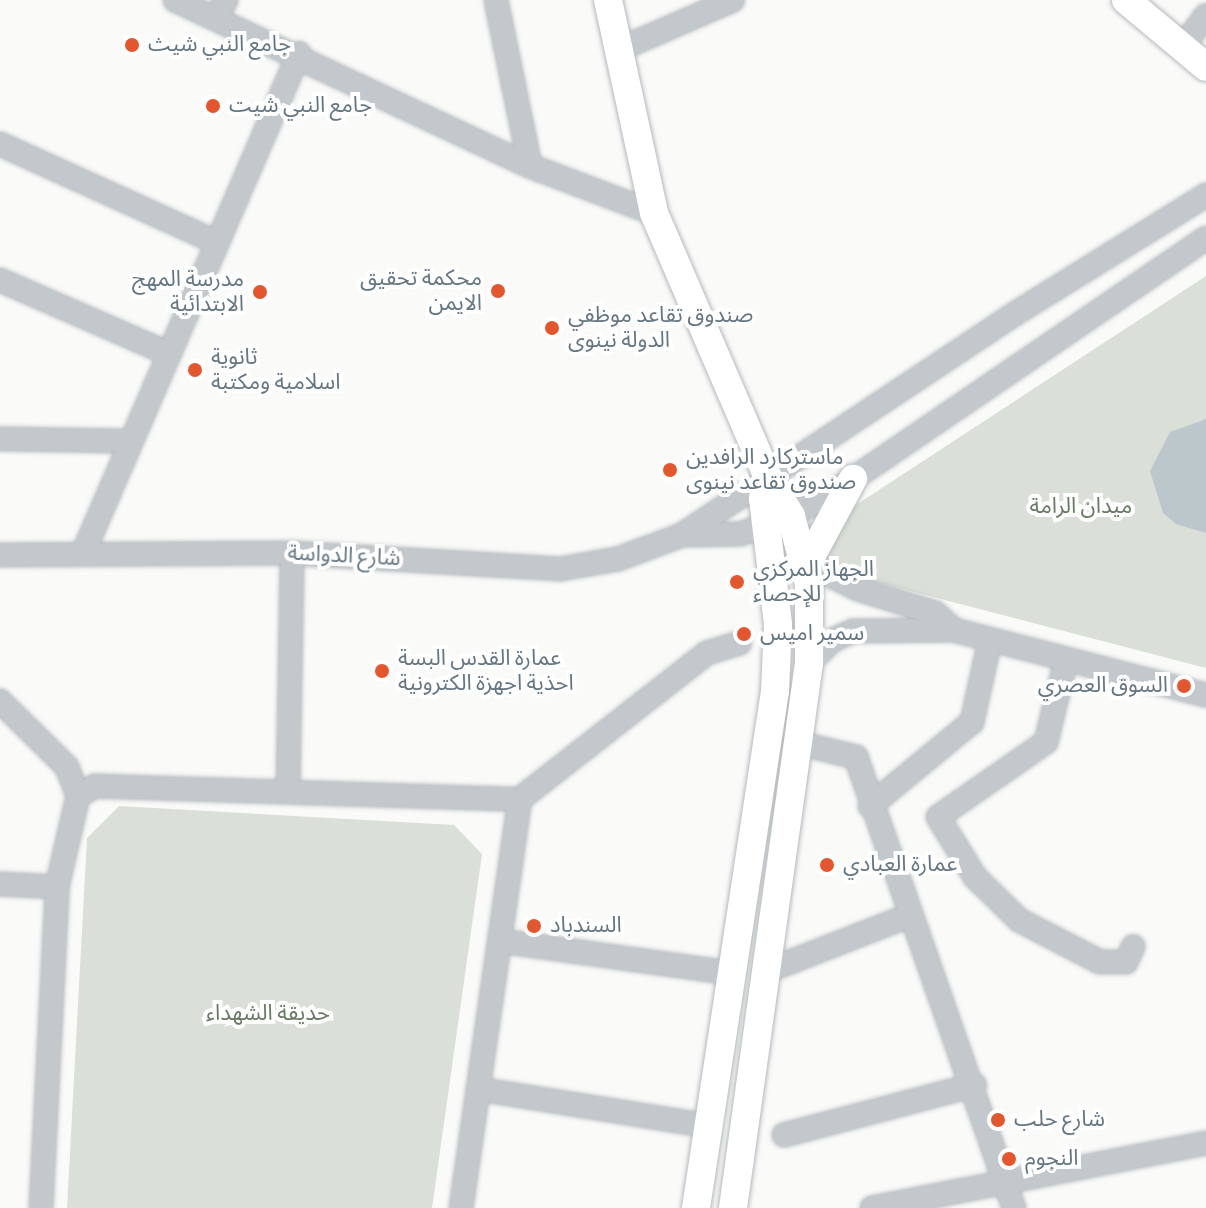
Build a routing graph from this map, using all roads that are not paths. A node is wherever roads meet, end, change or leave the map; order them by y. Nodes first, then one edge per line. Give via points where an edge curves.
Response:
1 (175, 0) edge
2 (496, 0) edge
3 (608, 0) edge
4 (733, 0) edge
5 (1126, 0) edge
6 (221, 9) edge
7 (1206, 16) edge
8 (1183, 46) junction
9 (618, 50) junction
10 (299, 54) junction
11 (1206, 67) edge
12 (0, 144) edge
13 (530, 166) junction
14 (1206, 195) edge
15 (654, 213) junction
16 (1206, 238) edge
17 (216, 242) junction
18 (0, 280) edge
19 (167, 353) junction
20 (0, 439) edge
21 (128, 441) junction
22 (768, 478) junction
23 (853, 479) junction
24 (780, 522) junction
25 (682, 535) junction
26 (84, 551) junction
27 (292, 553) junction
28 (0, 555) edge
29 (807, 564) junction
30 (954, 630) junction
31 (990, 640) junction
32 (740, 643) dead end
33 (1066, 660) junction
34 (809, 663) junction
35 (1206, 695) edge
36 (0, 701) edge
37 (798, 743) junction
38 (288, 791) junction
39 (78, 796) junction
40 (520, 799) junction
41 (870, 806) junction
42 (0, 884) edge
43 (57, 887) junction
44 (911, 915) junction
45 (500, 941) junction
46 (1133, 947) dead end
47 (767, 971) junction
48 (732, 973) junction
49 (975, 1085) junction
50 (478, 1089) junction
51 (708, 1126) junction
52 (784, 1135) dead end
53 (1206, 1143) edge
54 (1005, 1179) junction
55 (41, 1208) edge
56 (461, 1208) edge
57 (696, 1208) edge
58 (733, 1208) edge
59 (872, 1208) edge
60 (1014, 1208) edge

1 - 6 street
2 - 13 street
3 - 9 main road
4 - 9 street
5 - 8 main road
6 - 10 street
7 - 8 street
8 - 11 main road
9 - 15 main road
10 - 13 street
10 - 17 street
12 - 17 street
13 - 15 street
14 - 22 street, شارع الدواسة
15 - 22 main road
16 - 23 street, شارع الدواسة
17 - 19 street
18 - 19 street
19 - 21 street
20 - 21 street
21 - 26 street
22 - 24 main road
22 - 25 street, شارع الدواسة
23 - 24 street, شارع الدواسة
23 - 29 main road
24 - 25 street, شارع الدواسة via 726,536
24 - 29 main road
24 - 48 main road via 776,677
25 - 27 street, شارع الدواسة via 618,559 560,569
26 - 27 street, شارع الدواسة
26 - 28 street, شارع الدواسة
27 - 38 street
29 - 30 street via 858,589 935,613
29 - 34 main road
30 - 31 street
30 - 34 street via 853,631 824,647
31 - 33 street
31 - 41 street via 972,722
32 - 40 street via 707,653
33 - 35 street
33 - 46 street via 1046,742 938,817 975,877 1019,920 1100,962 1126,962
34 - 37 main road
36 - 39 street via 67,767
37 - 41 street via 856,757
37 - 47 main road
38 - 39 street via 95,786
38 - 40 street
39 - 43 street
40 - 45 street
41 - 44 street
42 - 43 street
43 - 55 street
44 - 47 street
44 - 49 street
45 - 48 street
45 - 50 street
47 - 58 main road
48 - 51 main road
49 - 52 street
49 - 54 street
50 - 51 street
50 - 56 street
51 - 57 main road
53 - 54 street
54 - 59 street
54 - 60 street

